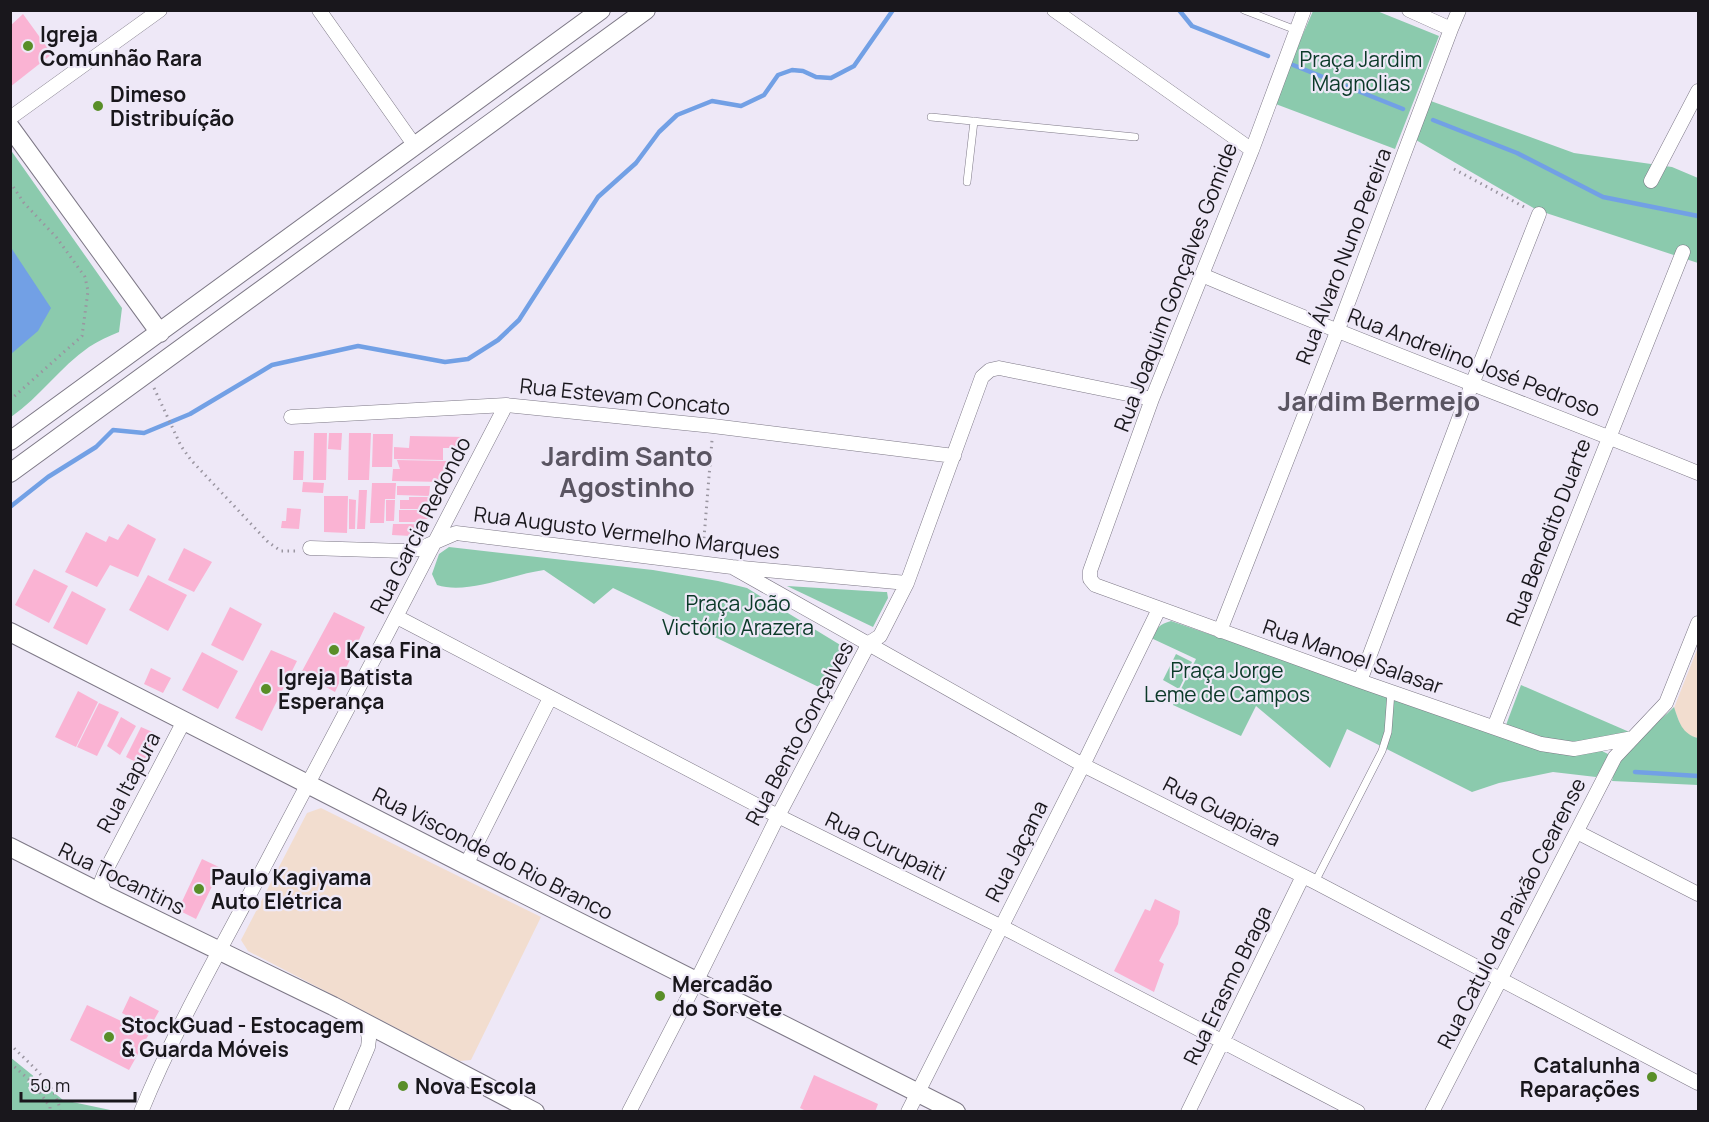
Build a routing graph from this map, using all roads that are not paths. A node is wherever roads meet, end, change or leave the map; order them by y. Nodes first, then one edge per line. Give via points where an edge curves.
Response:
1 (160, 10) edge
2 (319, 10) edge
3 (601, 10) edge
4 (646, 10) edge
5 (1054, 10) edge
6 (1244, 10) edge
7 (1304, 10) edge
8 (1409, 10) edge
9 (1459, 10) edge
10 (1451, 29) junction
11 (1296, 30) junction
12 (1698, 91) edge
13 (931, 117) dead end
14 (10, 118) edge
15 (974, 121) junction
16 (10, 126) edge
17 (1135, 137) dead end
18 (416, 146) junction
19 (1252, 150) junction
20 (1651, 181) dead end
21 (968, 182) dead end
22 (1539, 214) road end
23 (1683, 252) dead end
24 (1202, 275) junction
25 (1337, 332) junction
26 (159, 333) junction
27 (1473, 383) junction
28 (1152, 399) junction
29 (506, 405) junction
30 (291, 417) dead end
31 (1608, 436) junction
32 (10, 441) edge
33 (954, 456) junction
34 (10, 473) edge
35 (1698, 473) edge
36 (435, 542) junction
37 (309, 548) road end
38 (732, 567) junction
39 (1090, 579) joint
40 (907, 583) junction
41 (1159, 609) junction
42 (396, 617) junction
43 (1698, 623) edge
44 (1220, 631) junction
45 (10, 632) edge
46 (869, 644) junction
47 (1359, 681) junction
48 (1391, 692) junction
49 (550, 698) junction
50 (184, 721) junction
51 (1494, 727) junction
52 (1633, 738) junction
53 (1607, 743) junction
54 (1615, 757) junction
55 (1083, 765) junction
56 (307, 784) junction
57 (778, 816) junction
58 (1577, 832) junction
59 (10, 847) edge
60 (466, 865) junction
61 (1309, 879) junction
62 (1698, 894) edge
63 (105, 896) junction
64 (1001, 926) junction
65 (219, 951) junction
66 (1502, 978) junction
67 (697, 980) junction
68 (366, 1024) junction
69 (1224, 1041) junction
70 (1698, 1083) edge
71 (917, 1093) junction
72 (141, 1112) edge
73 (340, 1112) edge
74 (535, 1112) edge
75 (629, 1112) edge
76 (908, 1112) edge
77 (956, 1112) edge
78 (1188, 1112) edge
79 (1358, 1112) edge
80 (1432, 1112) edge

1 - 14 street
2 - 18 street
3 - 18 main road
4 - 34 main road
5 - 19 street
6 - 11 lane
7 - 11 street, Rua Joaquim Gonçalves Gomide
8 - 10 street
9 - 10 street, Rua Álvaro Nuno Pereira
10 - 25 street, Rua Álvaro Nuno Pereira
11 - 19 street, Rua Joaquim Gonçalves Gomide
12 - 20 street
13 - 15 lane
15 - 17 lane
15 - 21 lane
16 - 26 main road
18 - 26 main road
19 - 24 street, Rua Joaquim Gonçalves Gomide
22 - 27 street
23 - 31 street, Rua Benedito Duarte
24 - 25 street, Rua Andrelino José Pedroso
24 - 28 street, Rua Joaquim Gonçalves Gomide
25 - 27 street, Rua Andrelino José Pedroso
25 - 44 street, Rua Álvaro Nuno Pereira
26 - 32 main road
27 - 31 street, Rua Andrelino José Pedroso
27 - 47 street
28 - 33 street, Rua Bento Gonçalves via 999,368 990,370 982,377
28 - 39 street, Rua Joaquim Gonçalves Gomide
29 - 30 street, Rua Estevam Concato
29 - 33 street, Rua Estevam Concato
29 - 36 street, Rua Garcia Redondo
31 - 35 street, Rua Andrelino José Pedroso
31 - 51 street, Rua Benedito Duarte
33 - 40 street, Rua Bento Gonçalves
36 - 37 street, Rua Augusto Vermelho Marques via 404,551
36 - 38 street, Rua Augusto Vermelho Marques via 456,533
36 - 42 street, Rua Garcia Redondo
38 - 40 street, Rua Augusto Vermelho Marques
38 - 46 street, Rua Guapiara
39 - 41 street, Rua Manoel Salasar via 1095,585
40 - 46 street, Rua Bento Gonçalves via 880,636
41 - 44 street, Rua Manoel Salasar
41 - 55 street, Rua Jaçana
42 - 49 street, Rua Curupaiti
42 - 56 street, Rua Garcia Redondo
43 - 52 street, Rua Catulo da Paixão Cearense via 1666,703
44 - 47 street, Rua Manoel Salasar
45 - 50 main road, Rua Visconde do Rio Branco
46 - 55 street, Rua Guapiara
46 - 57 street, Rua Bento Gonçalves
47 - 48 street, Rua Manoel Salasar
48 - 51 street, Rua Manoel Salasar
48 - 61 lane via 1388,732 1382,751
49 - 57 street, Rua Curupaiti
49 - 60 street
50 - 56 main road, Rua Visconde do Rio Branco
50 - 63 street, Rua Itapura via 105,872 101,882
51 - 53 street, Rua Manoel Salasar via 1541,744 1574,749
52 - 53 street, Rua Manoel Salasar
52 - 54 street, Rua Catulo da Paixão Cearense
53 - 54 street via 1616,750
54 - 58 street, Rua Catulo da Paixão Cearense
55 - 61 street, Rua Guapiara
55 - 64 street, Rua Jaçana
56 - 60 main road, Rua Visconde do Rio Branco
56 - 65 street, Rua Garcia Redondo
57 - 64 street, Rua Curupaiti
57 - 67 street, Rua Bento Gonçalves
58 - 62 street
58 - 66 street, Rua Catulo da Paixão Cearense
59 - 63 main road, Rua Tocantins
60 - 67 main road, Rua Visconde do Rio Branco
61 - 66 street, Rua Guapiara
61 - 69 street, Rua Erasmo Braga
63 - 65 main road, Rua Tocantins
64 - 69 street, Rua Curupaiti
64 - 71 street, Rua Jaçana
65 - 68 main road, Rua Tocantins
65 - 72 street, Rua Garcia Redondo
66 - 70 street, Rua Guapiara
66 - 80 street, Rua Catulo da Paixão Cearense
67 - 71 main road, Rua Visconde do Rio Branco
67 - 75 street, Rua Bento Gonçalves
68 - 73 street via 368,1047
68 - 74 main road, Rua Tocantins
69 - 78 street, Rua Erasmo Braga
69 - 79 street, Rua Curupaiti
71 - 76 street, Rua Jaçana
71 - 77 main road, Rua Visconde do Rio Branco

